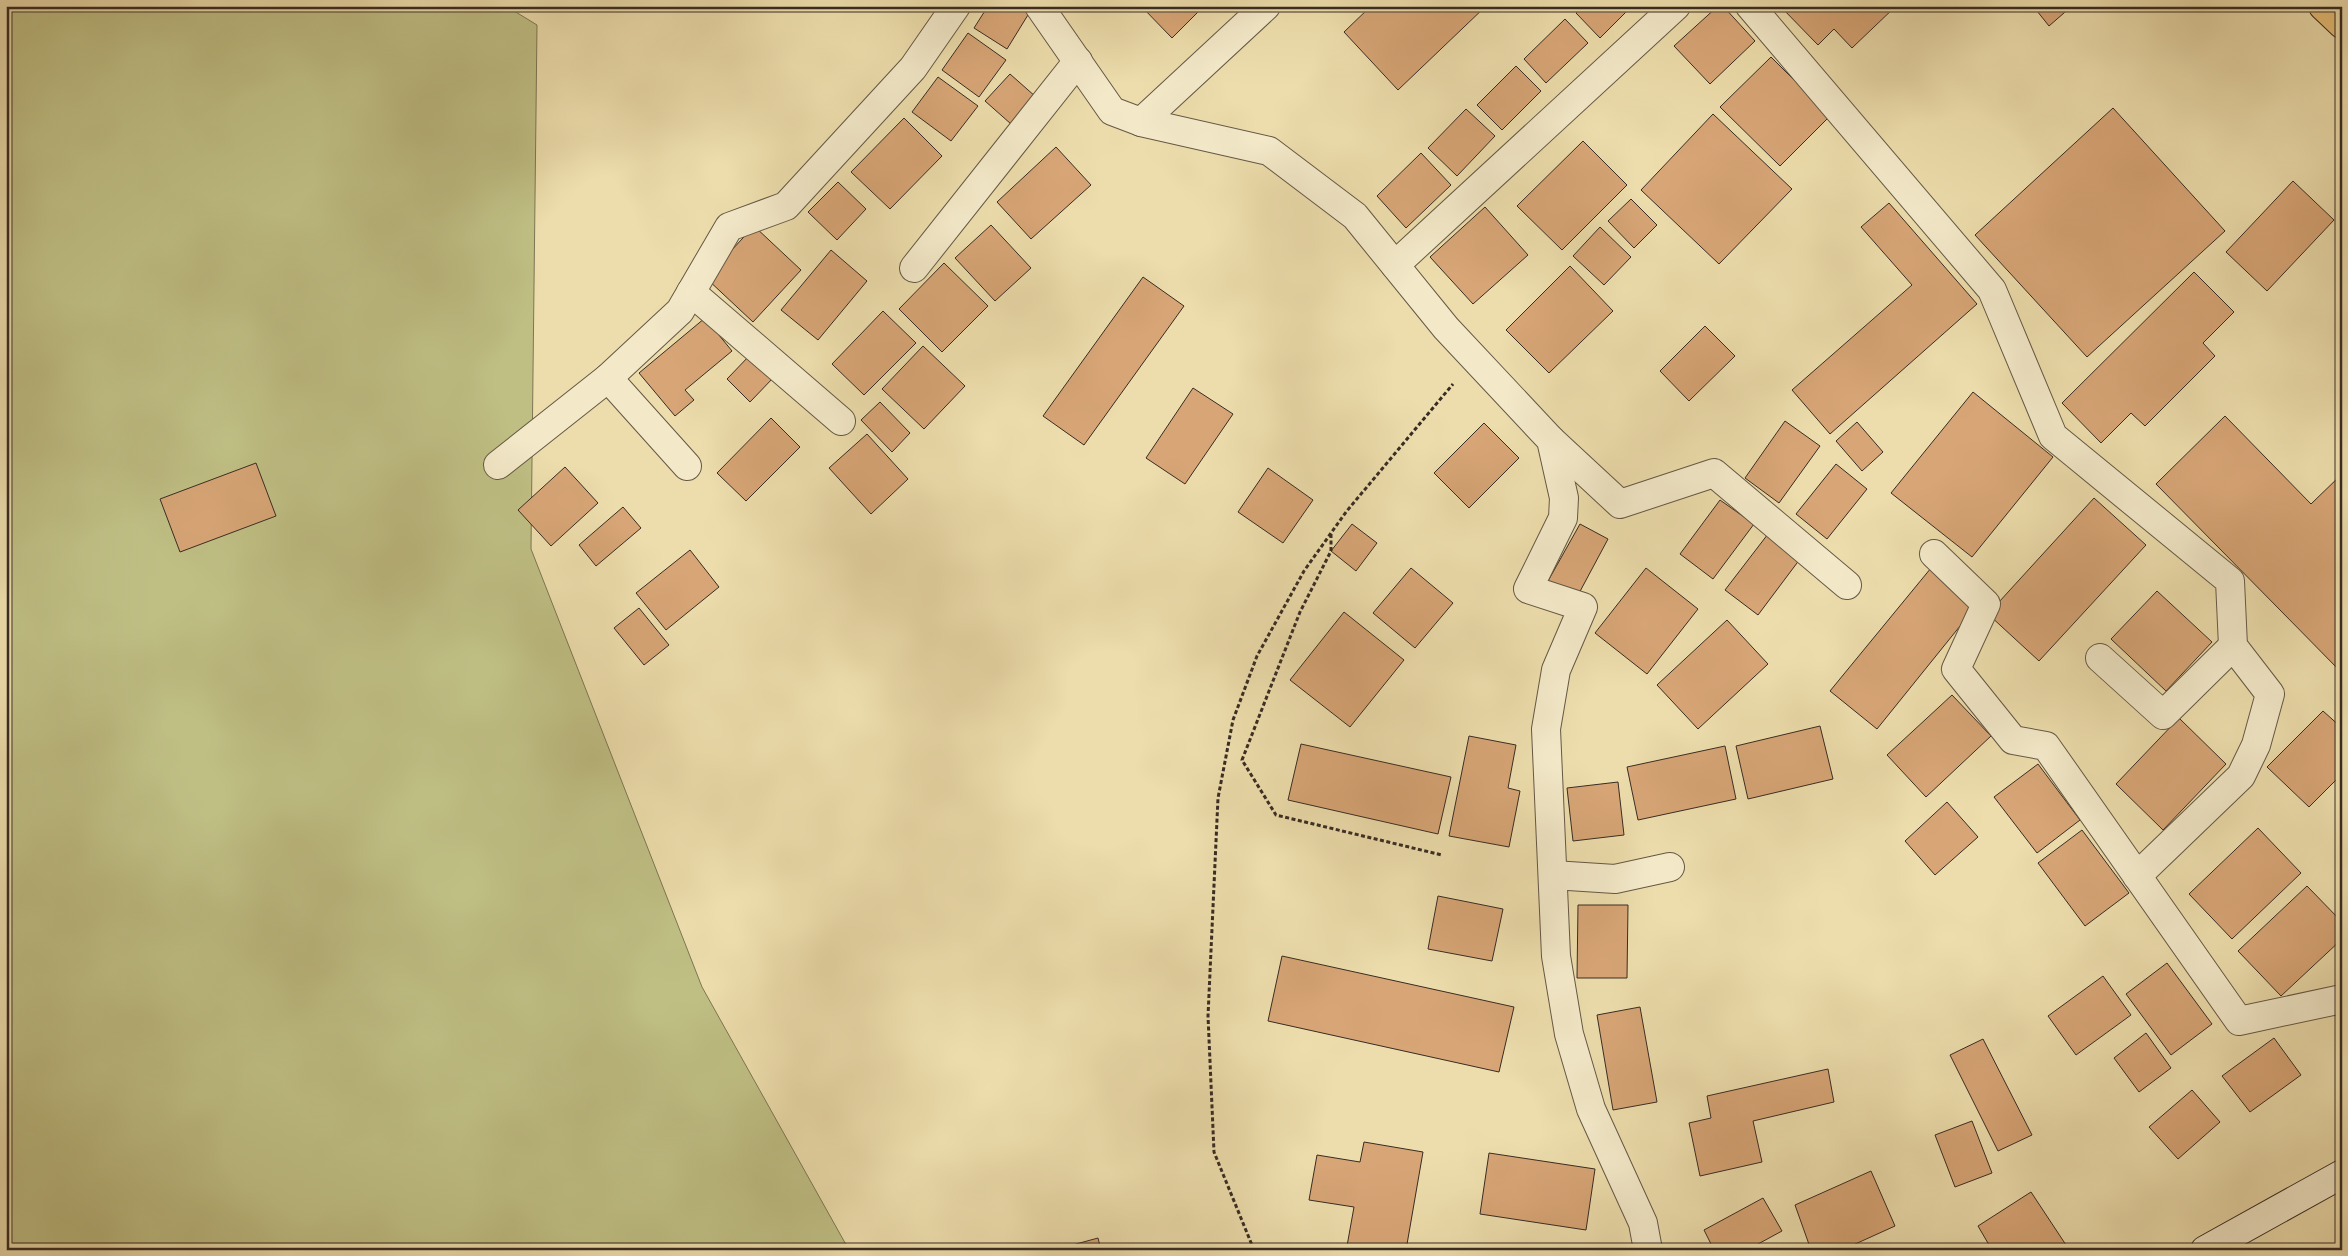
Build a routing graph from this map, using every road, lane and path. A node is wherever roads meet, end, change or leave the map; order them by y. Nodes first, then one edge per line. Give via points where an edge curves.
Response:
1 (956, 6) edge
2 (1039, 6) edge
3 (1266, 6) edge
4 (1676, 6) edge
5 (1750, 6) edge
6 (2323, 6) edge
7 (2342, 24) edge
8 (1078, 61) junction
9 (1141, 122) junction
10 (1395, 265) junction
11 (914, 268) dead end
12 (691, 292) junction
13 (1446, 328) junction
14 (608, 378) junction
15 (841, 421) dead end
16 (1551, 440) junction
17 (498, 465) dead end
18 (687, 466) dead end
19 (1331, 532) junction
20 (1934, 554) dead end
21 (1847, 585) dead end
22 (2232, 646) junction
23 (2100, 658) dead end
24 (1442, 854) dead end
25 (1670, 867) dead end
26 (1553, 875) junction
27 (2138, 876) junction
28 (2342, 998) edge
29 (2342, 1174) edge
30 (1254, 1250) edge
31 (1648, 1250) edge
32 (2205, 1250) edge

1 - 12 street via 913,68 786,206 729,227
2 - 8 street
3 - 9 street
4 - 10 street
5 - 22 street via 1992,290 2053,436 2230,581
6 - 7 highway
8 - 9 street via 1112,111
8 - 11 street
9 - 10 street via 1269,151 1356,216
10 - 13 street
12 - 14 street via 680,311
12 - 15 street
13 - 16 street
13 - 19 path via 1453,386
14 - 17 street
14 - 18 street
16 - 21 street via 1620,504 1714,472
16 - 26 street via 1564,498 1563,518 1528,589 1583,606 1556,670 1546,729
19 - 24 path via 1330,551 1300,612 1242,760 1276,815
19 - 30 path via 1304,572 1257,656 1233,720 1218,798 1208,1016 1214,1152
20 - 27 street via 1986,604 1956,669 2012,740 2046,746
22 - 23 street via 2162,715
22 - 27 street via 2270,694 2256,745 2240,776
25 - 26 street via 1615,879
26 - 31 street via 1556,956 1569,1034 1591,1109 1643,1224
27 - 28 street via 2239,1021
29 - 32 street

